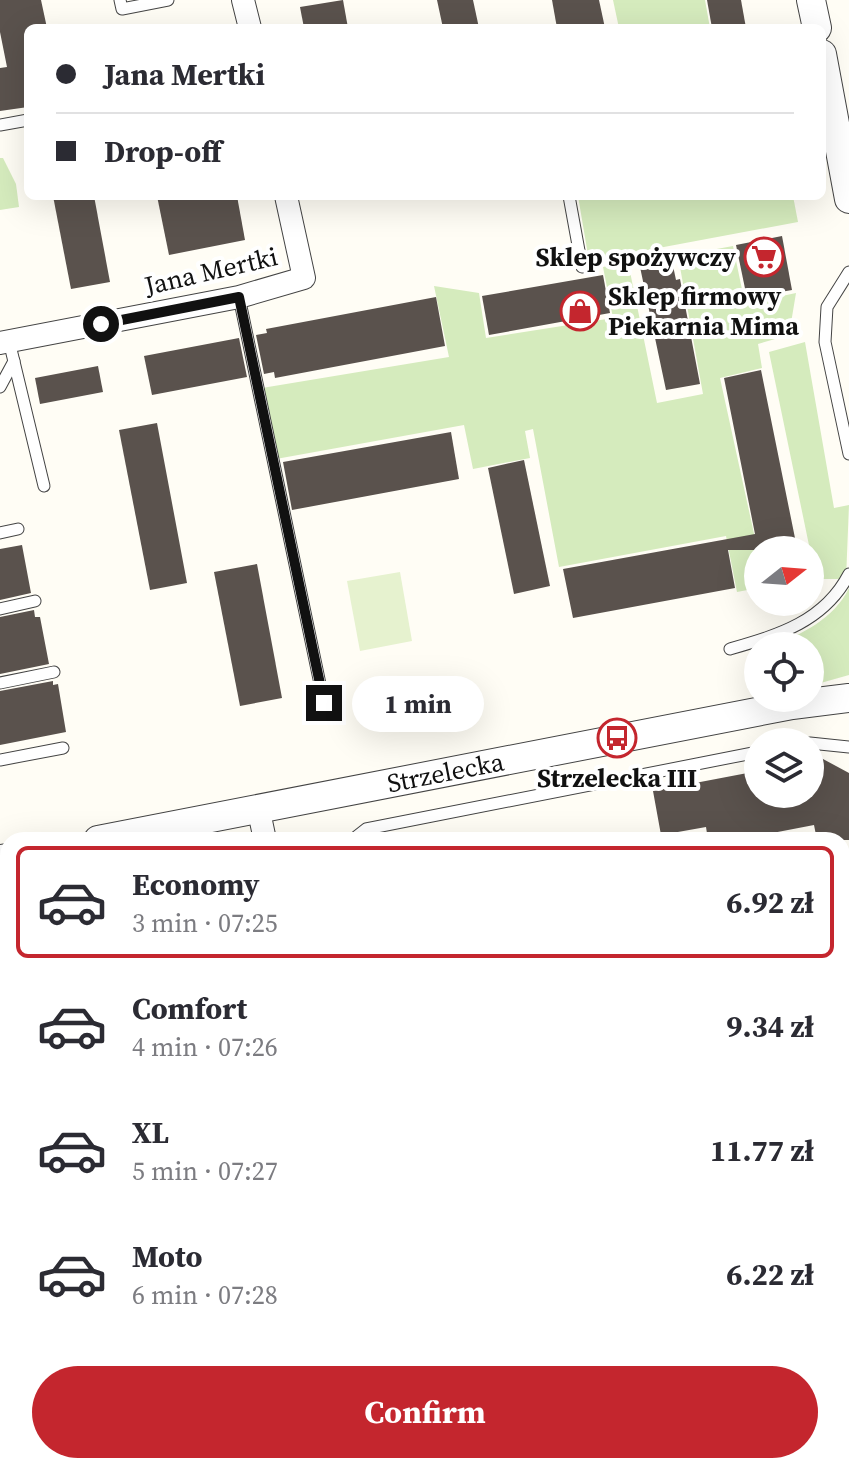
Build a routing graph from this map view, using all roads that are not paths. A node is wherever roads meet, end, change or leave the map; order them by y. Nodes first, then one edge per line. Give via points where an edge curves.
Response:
1 (120, 0) edge
2 (168, 0) edge
3 (243, 0) edge
4 (811, 0) edge
5 (249, 24) edge
6 (816, 24) edge
7 (827, 110) edge
8 (24, 121) edge
9 (0, 125) edge
10 (844, 145) edge
11 (849, 199) edge
12 (287, 200) edge
13 (570, 200) edge
14 (582, 267) dead end
15 (849, 272) edge
16 (239, 297) junction
17 (8, 348) edge
18 (0, 387) edge
19 (849, 454) edge
20 (44, 486) dead end
21 (18, 529) dead end
22 (0, 533) edge
23 (849, 574) edge
24 (35, 601) dead end
25 (0, 609) edge
26 (730, 649) dead end
27 (54, 672) dead end
28 (0, 683) edge
29 (849, 686) edge
30 (824, 694) edge
31 (849, 698) edge
32 (824, 701) edge
33 (324, 703) dead end
34 (755, 712) edge
35 (824, 744) edge
36 (849, 747) edge
37 (63, 748) dead end
38 (744, 755) edge
39 (0, 760) edge
40 (258, 807) junction
41 (137, 832) edge
42 (263, 832) edge
43 (362, 832) edge

1 - 2 lane via 122,9
3 - 5 street
4 - 6 street
7 - 10 street
8 - 9 lane
10 - 11 street
12 - 16 street, Jana Mertki via 304,278
13 - 14 lane
15 - 19 lane via 827,307 825,342
16 - 17 street, Jana Mertki
16 - 33 lane
17 - 18 lane
17 - 20 lane
21 - 22 lane
23 - 26 lane via 833,597 792,631
24 - 25 lane
27 - 28 lane
29 - 30 street, Strzelecka
31 - 32 street, Strzelecka
34 - 40 street, Strzelecka
35 - 36 lane
37 - 39 lane
38 - 43 lane
40 - 41 street, Strzelecka
40 - 42 street

